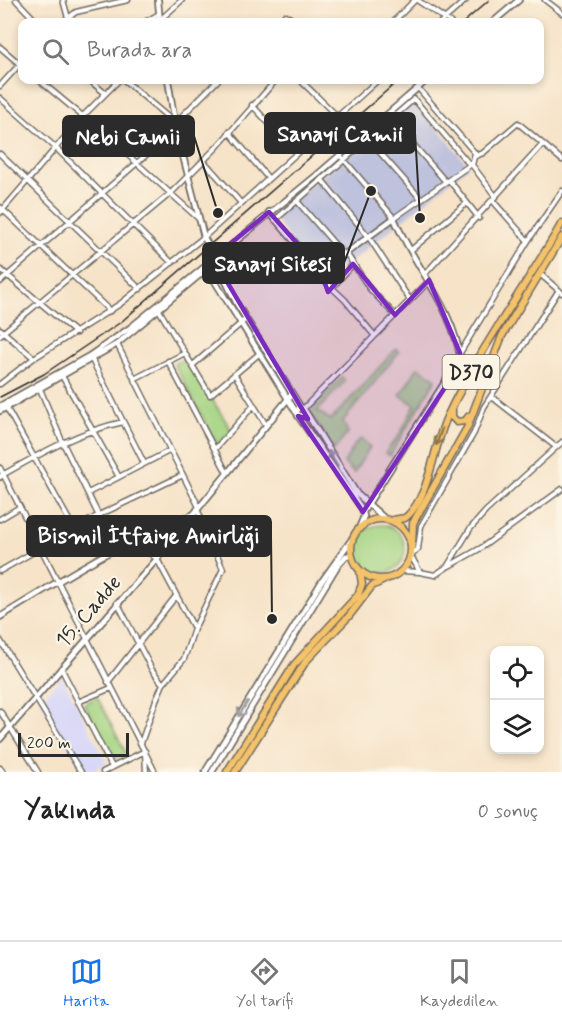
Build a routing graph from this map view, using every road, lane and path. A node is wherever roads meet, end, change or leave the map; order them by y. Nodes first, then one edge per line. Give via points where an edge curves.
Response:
1 (16, 0) edge
2 (63, 0) edge
3 (128, 0) edge
4 (158, 0) edge
5 (182, 0) edge
6 (418, 0) edge
7 (466, 0) edge
8 (519, 0) edge
9 (545, 0) edge
10 (562, 13) edge
11 (33, 18) edge
12 (68, 18) edge
13 (70, 18) edge
14 (159, 18) edge
15 (160, 18) edge
16 (398, 18) edge
17 (444, 18) edge
18 (446, 18) edge
19 (498, 18) edge
20 (0, 47) edge
21 (18, 62) edge
22 (18, 68) edge
23 (44, 84) edge
24 (94, 84) edge
25 (115, 84) edge
26 (128, 84) edge
27 (169, 84) edge
28 (214, 84) edge
29 (272, 84) edge
30 (304, 84) edge
31 (373, 84) edge
32 (422, 84) edge
33 (0, 86) edge
34 (418, 88) junction
35 (105, 93) junction
36 (0, 98) edge
37 (252, 105) junction
38 (83, 116) junction
39 (337, 116) junction
40 (391, 119) junction
41 (175, 126) junction
42 (229, 132) junction
43 (368, 139) junction
44 (542, 145) junction
45 (56, 148) junction
46 (0, 153) edge
47 (296, 153) junction
48 (340, 154) junction
49 (476, 156) junction
50 (203, 160) junction
51 (344, 160) junction
52 (562, 160) edge
53 (137, 162) junction
54 (471, 165) junction
55 (189, 176) junction
56 (268, 178) junction
57 (28, 180) junction
58 (321, 180) junction
59 (448, 181) junction
60 (562, 191) edge
61 (171, 192) junction
62 (103, 194) junction
63 (494, 199) junction
64 (421, 200) junction
65 (297, 201) junction
66 (240, 202) junction
67 (467, 203) junction
68 (1, 210) edge
69 (269, 213) junction
70 (394, 218) junction
71 (478, 218) junction
72 (69, 219) junction
73 (200, 219) junction
74 (275, 220) junction
75 (562, 223) edge
76 (135, 224) junction
77 (369, 236) junction
78 (204, 237) junction
79 (562, 237) edge
80 (528, 241) junction
81 (40, 245) junction
82 (411, 250) junction
83 (102, 251) junction
84 (345, 254) junction
85 (214, 260) junction
86 (172, 262) junction
87 (353, 264) junction
88 (206, 267) junction
89 (0, 269) edge
90 (320, 269) junction
91 (425, 274) junction
92 (540, 274) junction
93 (7, 275) junction
94 (73, 277) junction
95 (429, 280) junction
96 (0, 282) edge
97 (332, 288) junction
98 (140, 289) junction
99 (561, 291) edge
100 (410, 300) junction
101 (40, 302) junction
102 (159, 310) junction
103 (110, 311) junction
104 (394, 315) junction
105 (244, 321) junction
106 (1, 332) edge
107 (76, 333) junction
108 (374, 335) junction
109 (117, 344) junction
110 (261, 352) junction
111 (186, 353) junction
112 (460, 353) junction
113 (34, 358) junction
114 (91, 358) junction
115 (168, 361) junction
116 (477, 361) junction
117 (461, 363) junction
118 (193, 365) junction
119 (235, 375) junction
120 (62, 376) junction
121 (134, 379) junction
122 (1, 381) edge
123 (40, 389) junction
124 (292, 394) junction
125 (492, 398) junction
126 (288, 399) junction
127 (454, 404) junction
128 (254, 405) junction
129 (3, 406) edge
130 (475, 406) junction
131 (303, 410) junction
132 (0, 411) edge
133 (297, 414) junction
134 (123, 422) junction
135 (267, 426) junction
136 (93, 429) junction
137 (62, 441) junction
138 (562, 442) edge
139 (556, 447) junction
140 (216, 449) junction
141 (169, 451) junction
142 (34, 457) junction
143 (144, 463) junction
144 (0, 468) edge
145 (228, 473) junction
146 (183, 475) junction
147 (2, 476) edge
148 (119, 477) junction
149 (562, 489) edge
150 (88, 493) junction
151 (368, 506) junction
152 (20, 507) junction
153 (198, 508) junction
154 (363, 512) junction
155 (99, 515) junction
156 (192, 515) junction
157 (384, 518) junction
158 (0, 519) edge
159 (393, 520) junction
160 (359, 528) junction
161 (74, 529) junction
162 (354, 536) junction
163 (133, 540) junction
164 (40, 547) junction
165 (412, 547) junction
166 (115, 549) junction
167 (351, 555) junction
168 (411, 556) junction
169 (157, 559) junction
170 (447, 567) junction
171 (0, 571) edge
172 (360, 571) junction
173 (402, 571) junction
174 (420, 572) junction
175 (386, 579) junction
176 (57, 582) junction
177 (176, 596) junction
178 (117, 602) junction
179 (0, 617) edge
180 (194, 629) junction
181 (85, 639) junction
182 (0, 640) edge
183 (139, 644) junction
184 (61, 668) junction
185 (108, 682) junction
186 (164, 684) junction
187 (111, 688) junction
188 (35, 698) junction
189 (78, 702) junction
190 (0, 711) edge
191 (10, 727) junction
192 (0, 738) edge
193 (141, 743) junction
194 (145, 751) junction
195 (112, 767) junction
196 (0, 768) edge
197 (3, 772) edge
198 (38, 772) edge
199 (81, 772) edge
200 (103, 772) edge
201 (146, 772) edge
202 (155, 772) edge
203 (205, 772) edge
204 (212, 772) edge
205 (227, 772) edge
206 (235, 772) edge

1 - 11 street
2 - 12 street
3 - 13 street via 76,12
4 - 14 street
5 - 15 street
6 - 16 street
6 - 17 street
7 - 18 street
8 - 19 street
9 - 10 street
20 - 21 street
22 - 33 street
23 - 38 street
24 - 35 street
25 - 35 street
26 - 41 street
27 - 41 street
28 - 41 street
29 - 37 street
30 - 39 street
31 - 39 street
32 - 34 street
34 - 48 street
34 - 49 street
35 - 38 street
36 - 45 street
37 - 42 street
37 - 47 street
38 - 45 street
38 - 53 street
39 - 47 street
40 - 43 street
40 - 54 street via 417,99
40 - 59 street
41 - 53 street
41 - 55 street
42 - 50 street
42 - 56 street
43 - 51 street
43 - 64 street
44 - 49 street via 517,123
44 - 52 street
44 - 63 street
45 - 57 street
45 - 62 street
46 - 57 street
47 - 56 street
48 - 51 street
48 - 69 street
49 - 54 street
50 - 55 street
50 - 66 street
51 - 58 street
51 - 70 street
53 - 61 street
53 - 62 street
54 - 59 street
54 - 63 street
55 - 61 street
55 - 73 street
56 - 66 street
57 - 68 street
57 - 72 street
58 - 65 street
58 - 77 street
59 - 64 street
59 - 67 street
60 - 80 street
61 - 73 street
61 - 76 street
62 - 72 street
62 - 76 street
63 - 71 street
63 - 80 street
64 - 70 street
65 - 74 street
65 - 84 street
66 - 78 street
67 - 71 street
67 - 82 street
68 - 81 street
69 - 74 street
69 - 85 street
70 - 77 street
70 - 82 street
71 - 91 street
72 - 81 street
72 - 83 street
73 - 78 street
74 - 90 street
75 - 116 highway, D370
76 - 83 street
76 - 86 street
77 - 84 street
77 - 100 street
78 - 85 street
78 - 86 street
79 - 92 highway, D370
80 - 112 street
81 - 93 street
81 - 94 street
82 - 91 street
83 - 94 street
83 - 98 street
84 - 87 street
84 - 90 street
85 - 88 street
85 - 105 street
86 - 98 street
87 - 97 street
87 - 104 street
88 - 102 street
88 - 105 street
88 - 114 street
89 - 93 street
90 - 97 street
91 - 95 street
92 - 99 street
92 - 130 highway, D370 via 502,336
93 - 96 street
93 - 101 street
94 - 101 street
94 - 103 street
95 - 100 street
95 - 112 street
97 - 108 street
98 - 103 street
99 - 125 street
100 - 104 street
101 - 106 street
101 - 107 street
102 - 109 street
102 - 111 street
103 - 107 street
104 - 108 street
105 - 110 street
105 - 118 street
105 - 124 street
106 - 113 street
107 - 113 street
108 - 131 street
109 - 114 street
109 - 121 street
110 - 119 street
110 - 126 street
111 - 115 street
111 - 118 street
112 - 117 street
113 - 122 street
114 - 120 street
114 - 129 street
114 - 134 street
115 - 121 street
115 - 140 street
116 - 117 street
116 - 127 highway, D370
117 - 151 street
118 - 119 street via 210,395
119 - 128 street
120 - 123 street
120 - 136 street
121 - 141 street
123 - 129 street
123 - 137 street
124 - 126 street, 15. Cadde
124 - 131 street
125 - 139 street
125 - 168 street via 422,526 418,549
126 - 133 street
126 - 135 street, 15. Cadde
127 - 130 highway via 452,417 457,422 468,418
127 -> 159 highway, D370 via 420,499 405,518
128 - 135 street
128 - 140 street
129 - 132 street
129 - 142 street
130 - 165 highway, D370 via 454,454 413,523
131 - 133 street
151 -> 131 street
133 - 154 street
134 - 136 street
134 - 143 street
135 - 145 street, 15. Cadde
136 - 137 street
136 - 148 street
137 - 142 street
137 - 150 street
138 - 139 street
139 - 170 street via 486,511
140 - 145 street
141 - 143 street
141 - 146 street
142 - 147 street
142 - 161 street
143 - 148 street
144 - 147 street
145 - 153 street, 15. Cadde
146 - 153 street
146 - 155 street
147 - 152 street
148 - 150 street
149 - 170 street via 473,553
150 - 155 street
151 - 154 street
151 - 157 street
152 - 158 street
152 - 164 street
153 - 156 street, 15. Cadde
153 - 180 street via 223,569
154 - 160 street
155 - 161 street
155 - 166 street
156 - 163 street
156 - 169 street, 15. Cadde
157 - 159 highway
157 - 160 highway
159 - 165 highway via 406,531
160 - 162 highway
161 - 164 street
162 - 167 highway
162 -> 203 street via 322,581
163 - 166 street
163 - 169 street
164 - 171 street
164 - 176 street
165 - 168 highway
166 - 176 street
167 - 172 highway
167 - 204 street via 336,568
168 - 173 highway
168 - 174 street
169 - 177 street
169 - 178 street, 15. Cadde
170 - 174 street via 435,575
172 - 175 highway
172 - 205 highway via 362,584 358,595 294,665
173 - 174 street
173 - 175 highway
175 - 206 highway via 372,586 350,616 306,662
176 - 179 street
176 - 181 street
177 - 180 street
177 - 183 street
178 - 181 street, 15. Cadde
178 - 183 street
180 - 186 street via 184,659
181 - 184 street, 15. Cadde
181 - 185 street
182 - 188 street
183 - 185 street
183 - 186 street
184 - 188 street, 15. Cadde
184 - 189 street
185 - 187 street
186 - 193 street
187 - 189 street
187 - 193 street
188 - 191 street, 15. Cadde
188 - 199 street
189 - 195 street
190 - 191 street
191 - 192 street, 15. Cadde
191 - 198 street
193 - 194 street
194 - 195 street
194 - 201 street
194 - 202 street
195 - 200 street
196 - 197 street

